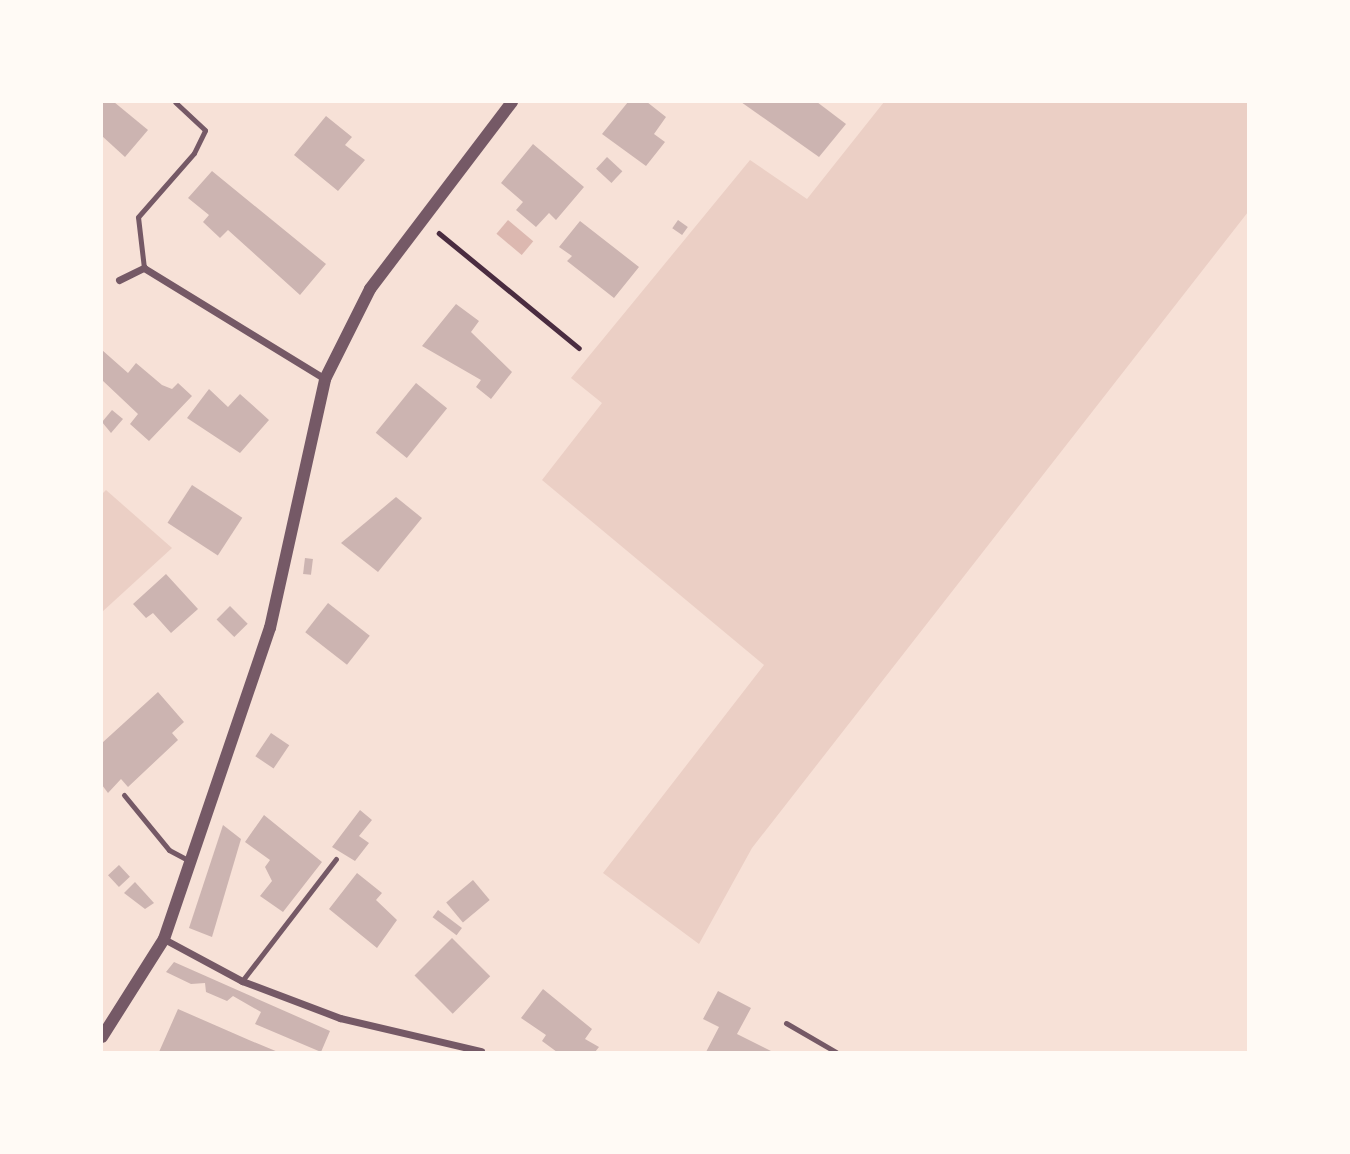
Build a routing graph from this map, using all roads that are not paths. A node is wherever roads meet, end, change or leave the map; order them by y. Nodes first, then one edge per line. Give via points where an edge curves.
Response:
1 (175, 102) edge
2 (512, 102) edge
3 (144, 268) junction
4 (120, 279) dead end
5 (325, 379) junction
6 (124, 795) dead end
7 (336, 859) dead end
8 (191, 862) junction
9 (164, 939) junction
10 (242, 981) junction
11 (786, 1023) dead end
12 (102, 1037) edge
13 (481, 1051) edge
14 (836, 1052) edge

1 - 3 lane via 205,130 194,153 138,217
2 - 5 street via 370,289
3 - 4 street
3 - 5 street
5 - 8 street via 270,628
6 - 8 lane via 169,850
7 - 10 lane
8 - 9 street
9 - 10 street
9 - 12 street
10 - 13 street via 340,1018
11 - 14 lane

